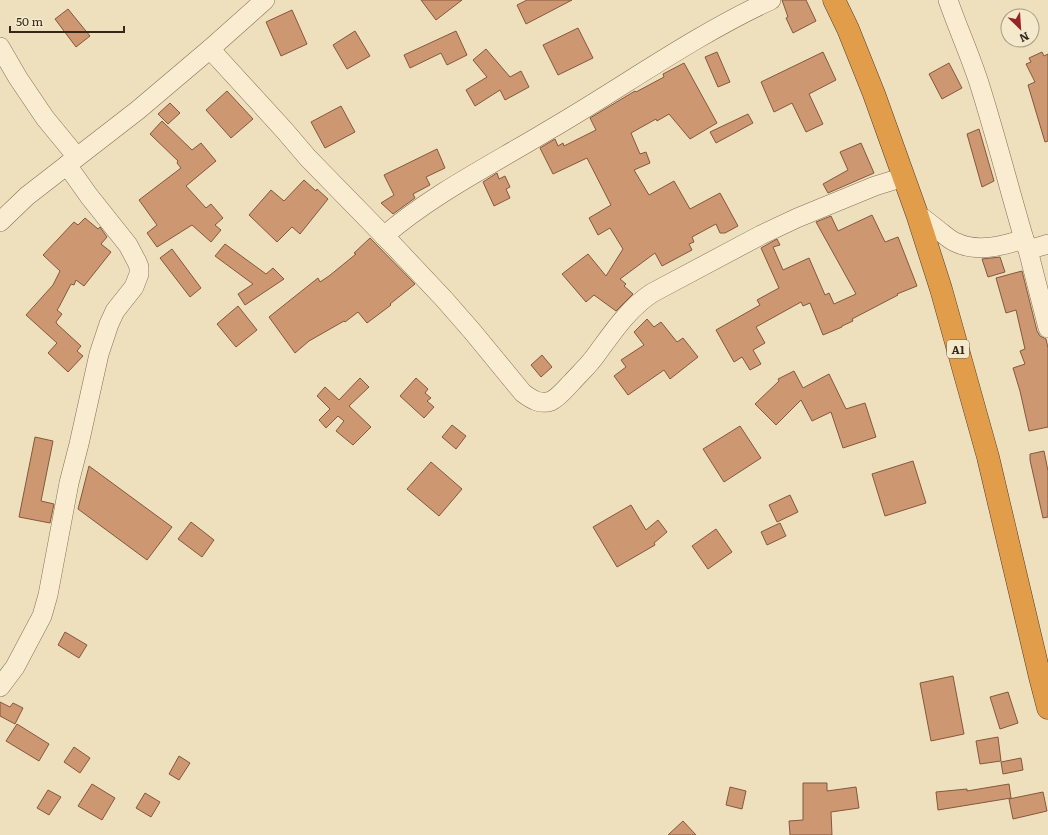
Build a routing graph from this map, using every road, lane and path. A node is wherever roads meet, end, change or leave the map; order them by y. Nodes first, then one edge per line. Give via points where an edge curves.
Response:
1 (265, 0) edge
2 (771, 0) edge
3 (834, 0) edge
4 (948, 0) edge
5 (0, 47) edge
6 (210, 48) junction
7 (72, 161) junction
8 (904, 176) junction
9 (917, 214) junction
10 (0, 222) edge
11 (384, 236) junction
12 (1026, 244) junction
13 (1048, 244) edge
14 (1044, 299) edge
15 (1048, 328) edge
16 (0, 687) edge
17 (1047, 700) edge

1 - 6 street
2 - 11 street via 695,40 549,131 486,166 437,196
3 - 8 highway, A1 via 874,94
4 - 12 street via 980,85
5 - 7 street
6 - 7 street via 138,110
6 - 11 street via 308,158
7 - 10 street via 27,196
7 - 16 street via 89,196 128,245 139,267 139,274 134,287 115,311 99,354 68,484 48,596 42,616 15,667
8 - 9 highway, A1
8 - 11 street via 797,218 652,293 619,324 560,395 547,402 535,401 523,393 472,332
9 - 12 street via 950,239 968,246 988,248 1012,243
9 - 17 highway, A1 via 941,289 988,457
12 - 13 street
12 - 14 street
14 - 15 street

